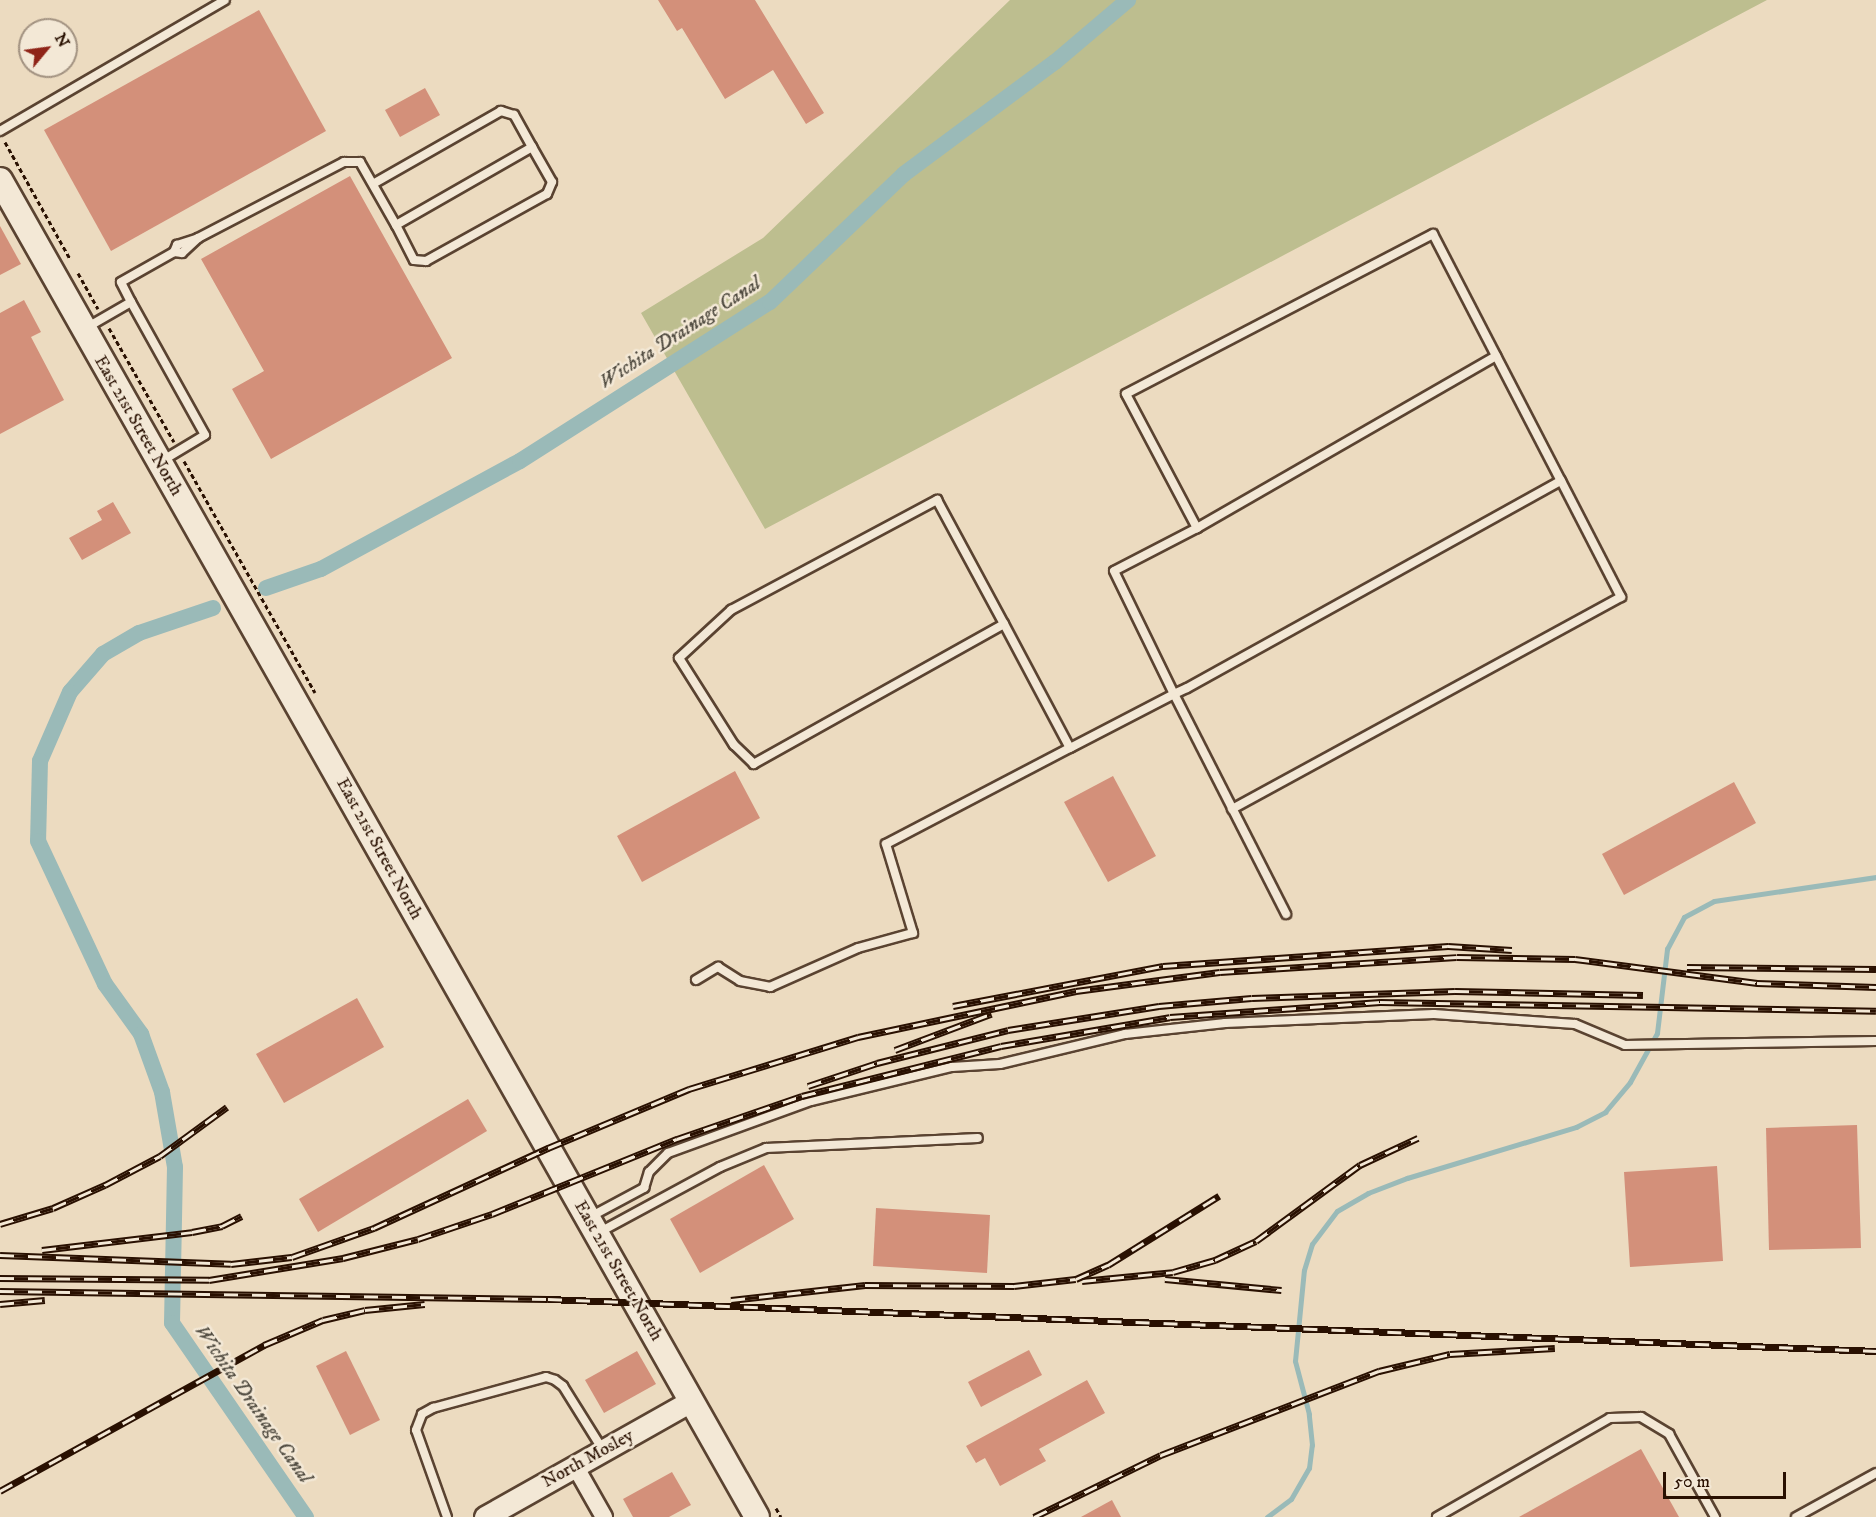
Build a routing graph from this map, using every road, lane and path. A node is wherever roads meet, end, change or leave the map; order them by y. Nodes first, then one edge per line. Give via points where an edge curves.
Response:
1 (225, 0) edge
2 (0, 131) edge
3 (532, 147) junction
4 (0, 180) edge
5 (373, 184) junction
6 (396, 225) junction
7 (131, 302) junction
8 (83, 330) junction
9 (1496, 356) junction
10 (160, 462) junction
11 (1561, 481) junction
12 (1197, 528) junction
13 (1004, 624) junction
14 (1174, 694) junction
15 (1070, 748) junction
16 (1232, 809) junction
17 (1286, 914) dead end
18 (696, 980) dead end
19 (1876, 1041) edge
20 (978, 1138) dead end
21 (593, 1226) junction
22 (691, 1401) junction
23 (603, 1451) junction
24 (576, 1466) junction
25 (1876, 1473) edge
26 (447, 1517) edge
27 (485, 1517) edge
28 (604, 1517) edge
29 (757, 1517) edge
30 (1437, 1517) edge
31 (1715, 1517) edge
32 (1797, 1517) edge

1 - 2 lane
3 - 5 lane via 514,115 501,111
3 - 6 lane
3 - 6 lane via 552,182 547,194 426,261 414,260
4 - 8 main road, East 21st Street North
5 - 6 lane
5 - 7 lane via 360,162 344,162 198,238 182,253 174,252 121,282
7 - 8 lane
7 - 10 lane via 205,435
8 - 10 main road, East 21st Street North
9 - 11 lane
9 - 12 lane
9 - 12 lane via 1433,234 1126,394
10 - 21 main road, East 21st Street North
11 - 14 lane
11 - 16 lane via 1621,597
12 - 14 lane via 1114,572
13 - 13 lane via 937,500 731,610 679,658 734,745 754,764
13 - 15 lane
14 - 15 lane
14 - 16 lane
15 - 18 lane via 886,844 913,933 858,948 770,987 740,981 718,967
16 - 17 lane
19 - 21 lane via 1625,1044 1575,1024 1434,1014 1226,1023 1125,1034 1000,1064 952,1067 811,1101 668,1153 649,1172 644,1188
20 - 21 lane via 766,1148
21 - 22 main road, East 21st Street North
22 - 23 street, North Mosley
22 - 29 main road, East 21st Street North
23 - 24 street, North Mosley
23 - 26 lane via 555,1380 546,1377 433,1408 422,1414 416,1430
24 - 27 street, North Mosley
24 - 28 street
25 - 32 lane
30 - 31 lane via 1610,1418 1641,1417 1670,1434

